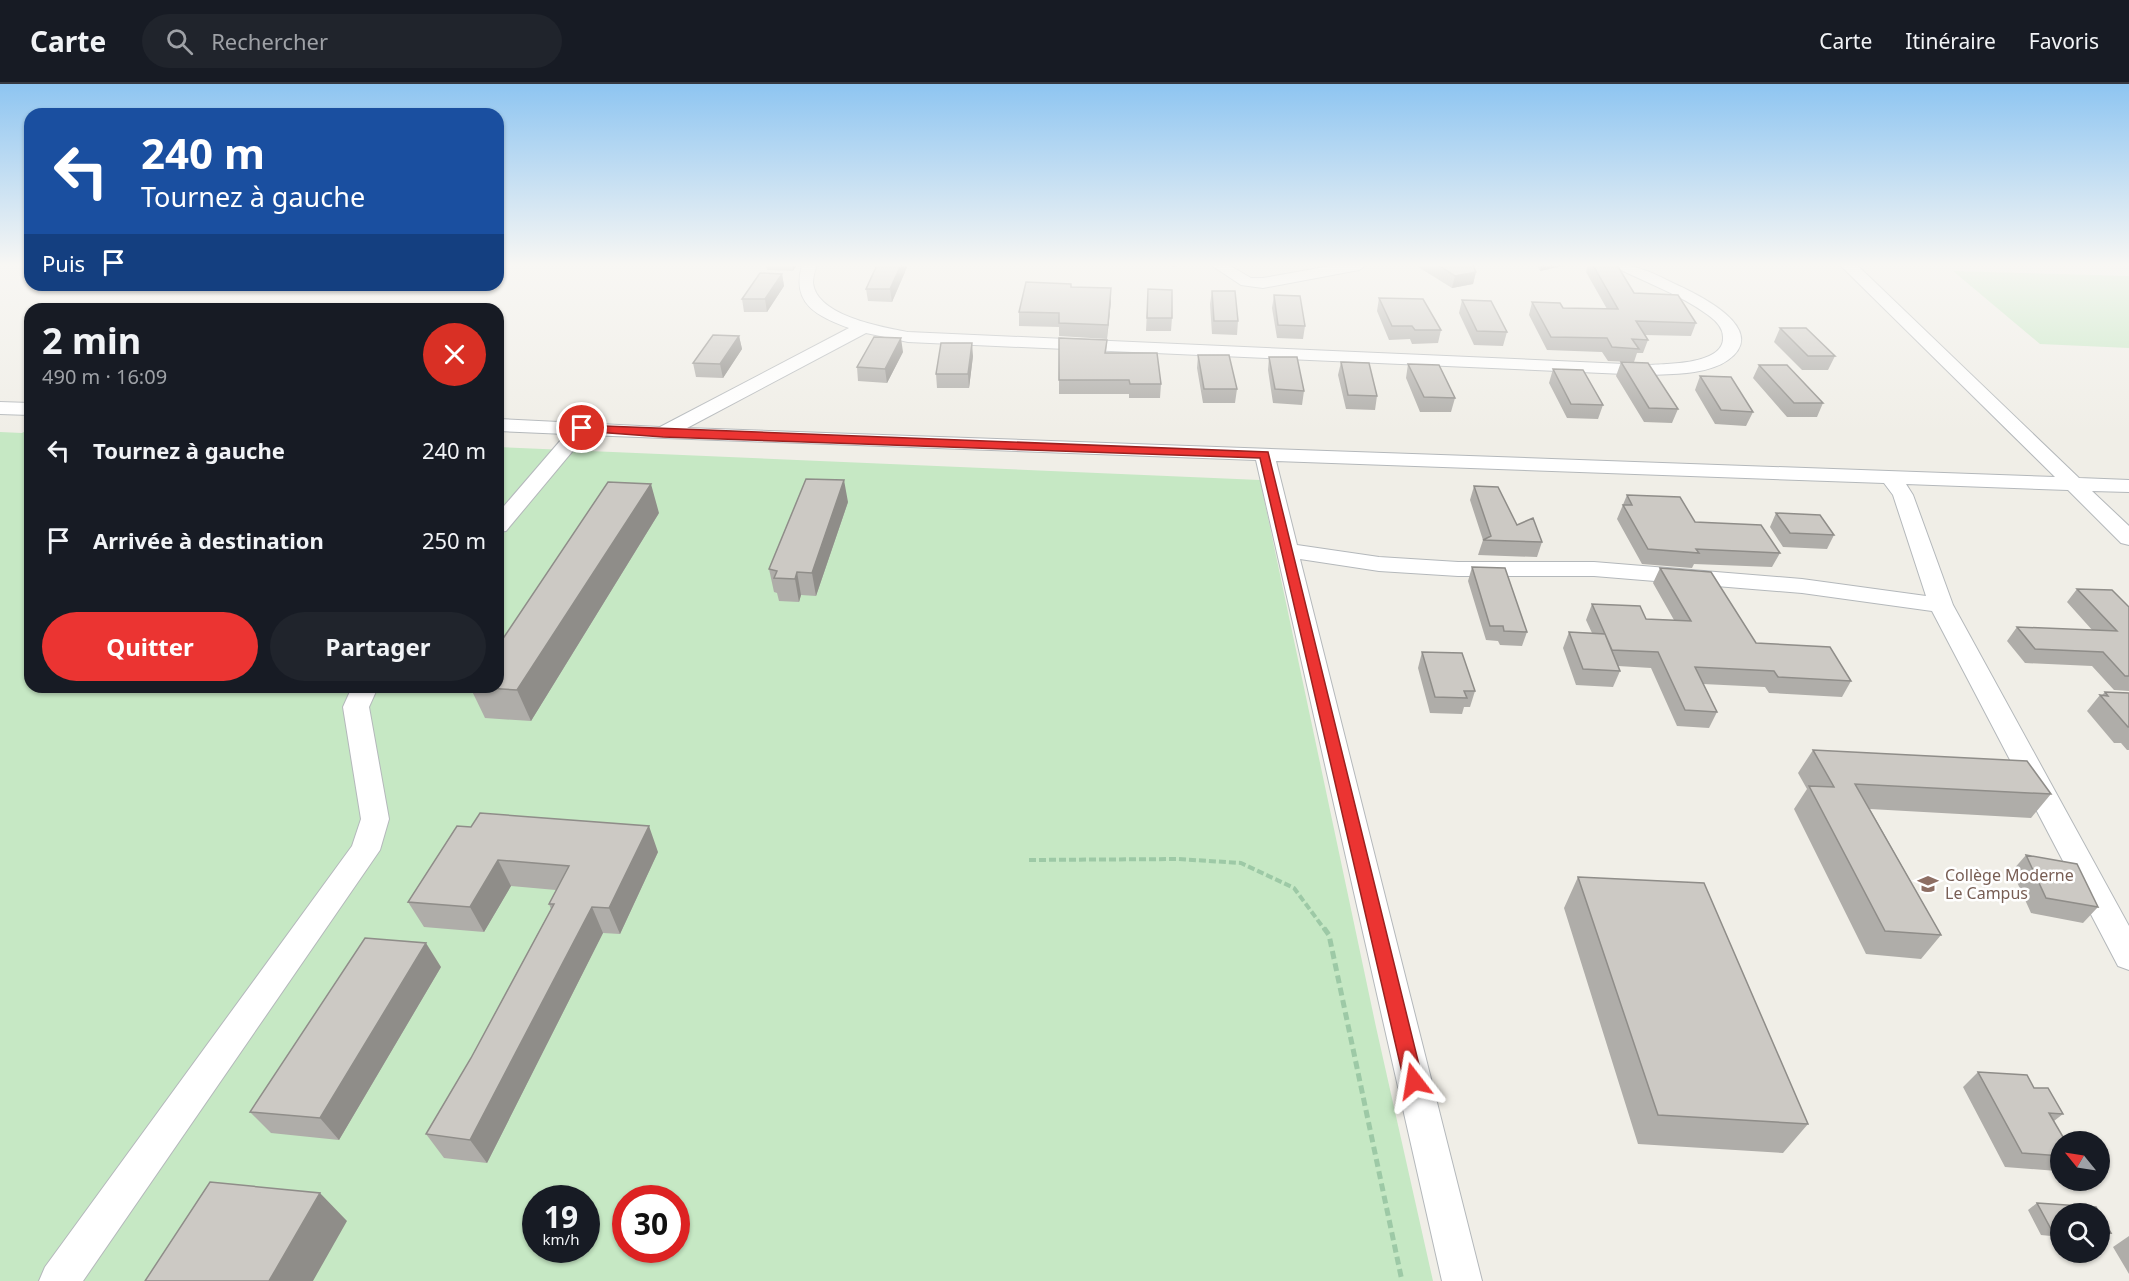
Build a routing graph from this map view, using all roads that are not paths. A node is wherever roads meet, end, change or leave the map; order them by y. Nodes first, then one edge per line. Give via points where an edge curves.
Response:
1 (846, 321) edge
2 (1724, 321) edge
3 (1905, 321) edge
4 (862, 328) junction
5 (0, 408) edge
6 (24, 410) edge
7 (504, 425) edge
8 (582, 428) junction
9 (663, 434) junction
10 (1264, 454) junction
11 (1890, 477) junction
12 (2071, 483) junction
13 (2129, 486) edge
14 (504, 519) edge
15 (2129, 538) edge
16 (1287, 550) junction
17 (1941, 604) junction
18 (362, 693) edge
19 (2129, 956) edge
20 (59, 1281) edge
21 (1462, 1281) edge

1 - 4 street
2 - 4 street via 1733,334 1726,353 1713,361 1685,368 1647,370 908,337
3 - 12 street
4 - 9 street
5 - 6 street
7 - 8 street
8 - 9 street
8 - 14 street
9 - 10 street
10 - 11 street
10 - 16 street
11 - 12 street
11 - 17 street via 1903,495
12 - 13 street
12 - 15 street
16 - 17 street via 1379,564 1594,569 1802,586
16 - 21 street
17 - 19 street
18 - 20 street via 356,707 375,819 365,850

